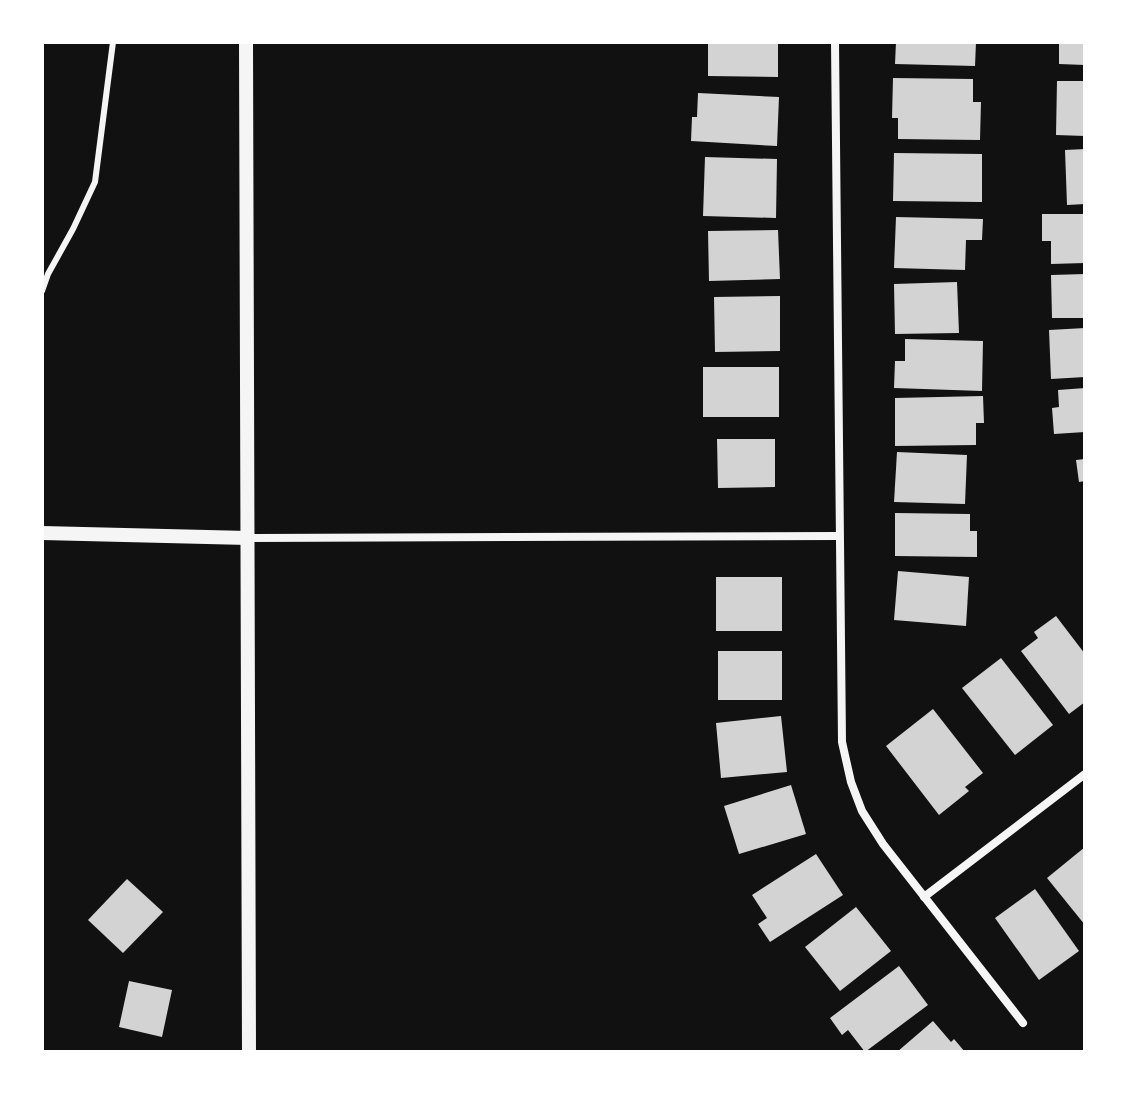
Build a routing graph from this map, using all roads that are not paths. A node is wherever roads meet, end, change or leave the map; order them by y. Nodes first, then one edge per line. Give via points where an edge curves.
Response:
1 (113, 42) edge
2 (246, 42) edge
3 (835, 42) edge
4 (42, 291) edge
5 (42, 533) edge
6 (839, 536) junction
7 (248, 538) junction
8 (1085, 774) edge
9 (924, 897) junction
10 (1023, 1023) dead end
11 (249, 1052) edge

1 - 4 lane via 95,182
2 - 7 street
3 - 6 street
5 - 7 street
6 - 7 street
6 - 9 street via 842,742 851,782 862,811
7 - 11 street
8 - 9 street
9 - 10 street

